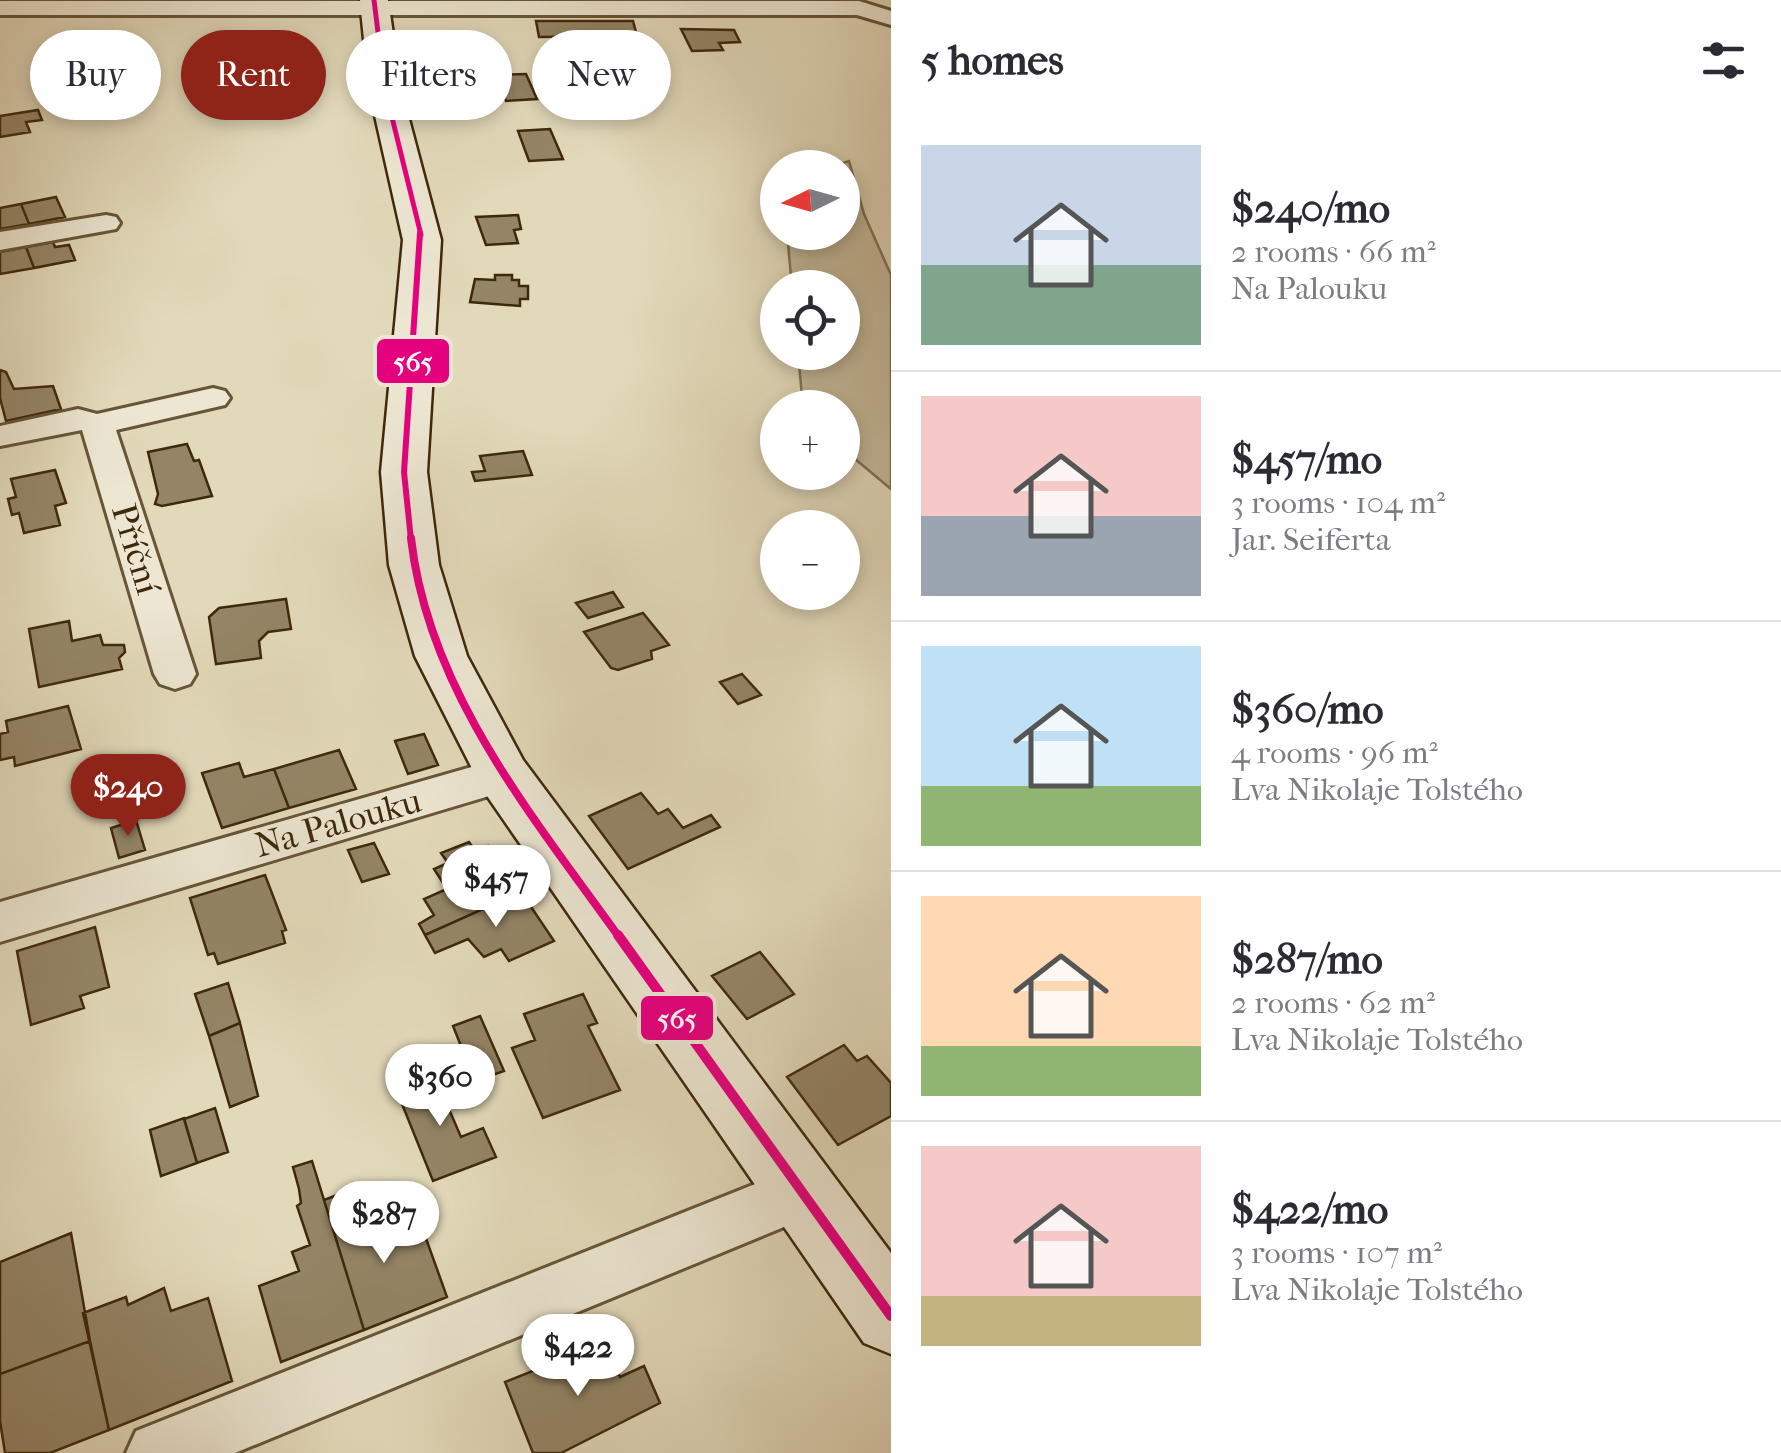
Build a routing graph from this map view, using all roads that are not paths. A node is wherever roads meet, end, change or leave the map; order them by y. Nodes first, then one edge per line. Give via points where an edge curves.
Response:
1 (375, 4) edge
2 (686, 4) edge
3 (0, 8) edge
4 (891, 18) edge
5 (106, 223) dead end
6 (0, 241) edge
7 (214, 398) dead end
8 (97, 424) junction
9 (0, 436) edge
10 (175, 674) dead end
11 (503, 774) junction
12 (0, 922) edge
13 (803, 1192) junction
14 (891, 1316) edge
15 (158, 1453) edge

1 - 2 street
1 - 3 street
1 - 11 street via 385,89 422,240 404,472 414,565 442,656
2 - 4 street via 858,8
5 - 6 street
7 - 8 street
8 - 9 street via 78,419
8 - 10 street, Příční
11 - 12 street, Na Palouku
11 - 13 street
13 - 14 street
13 - 15 street

